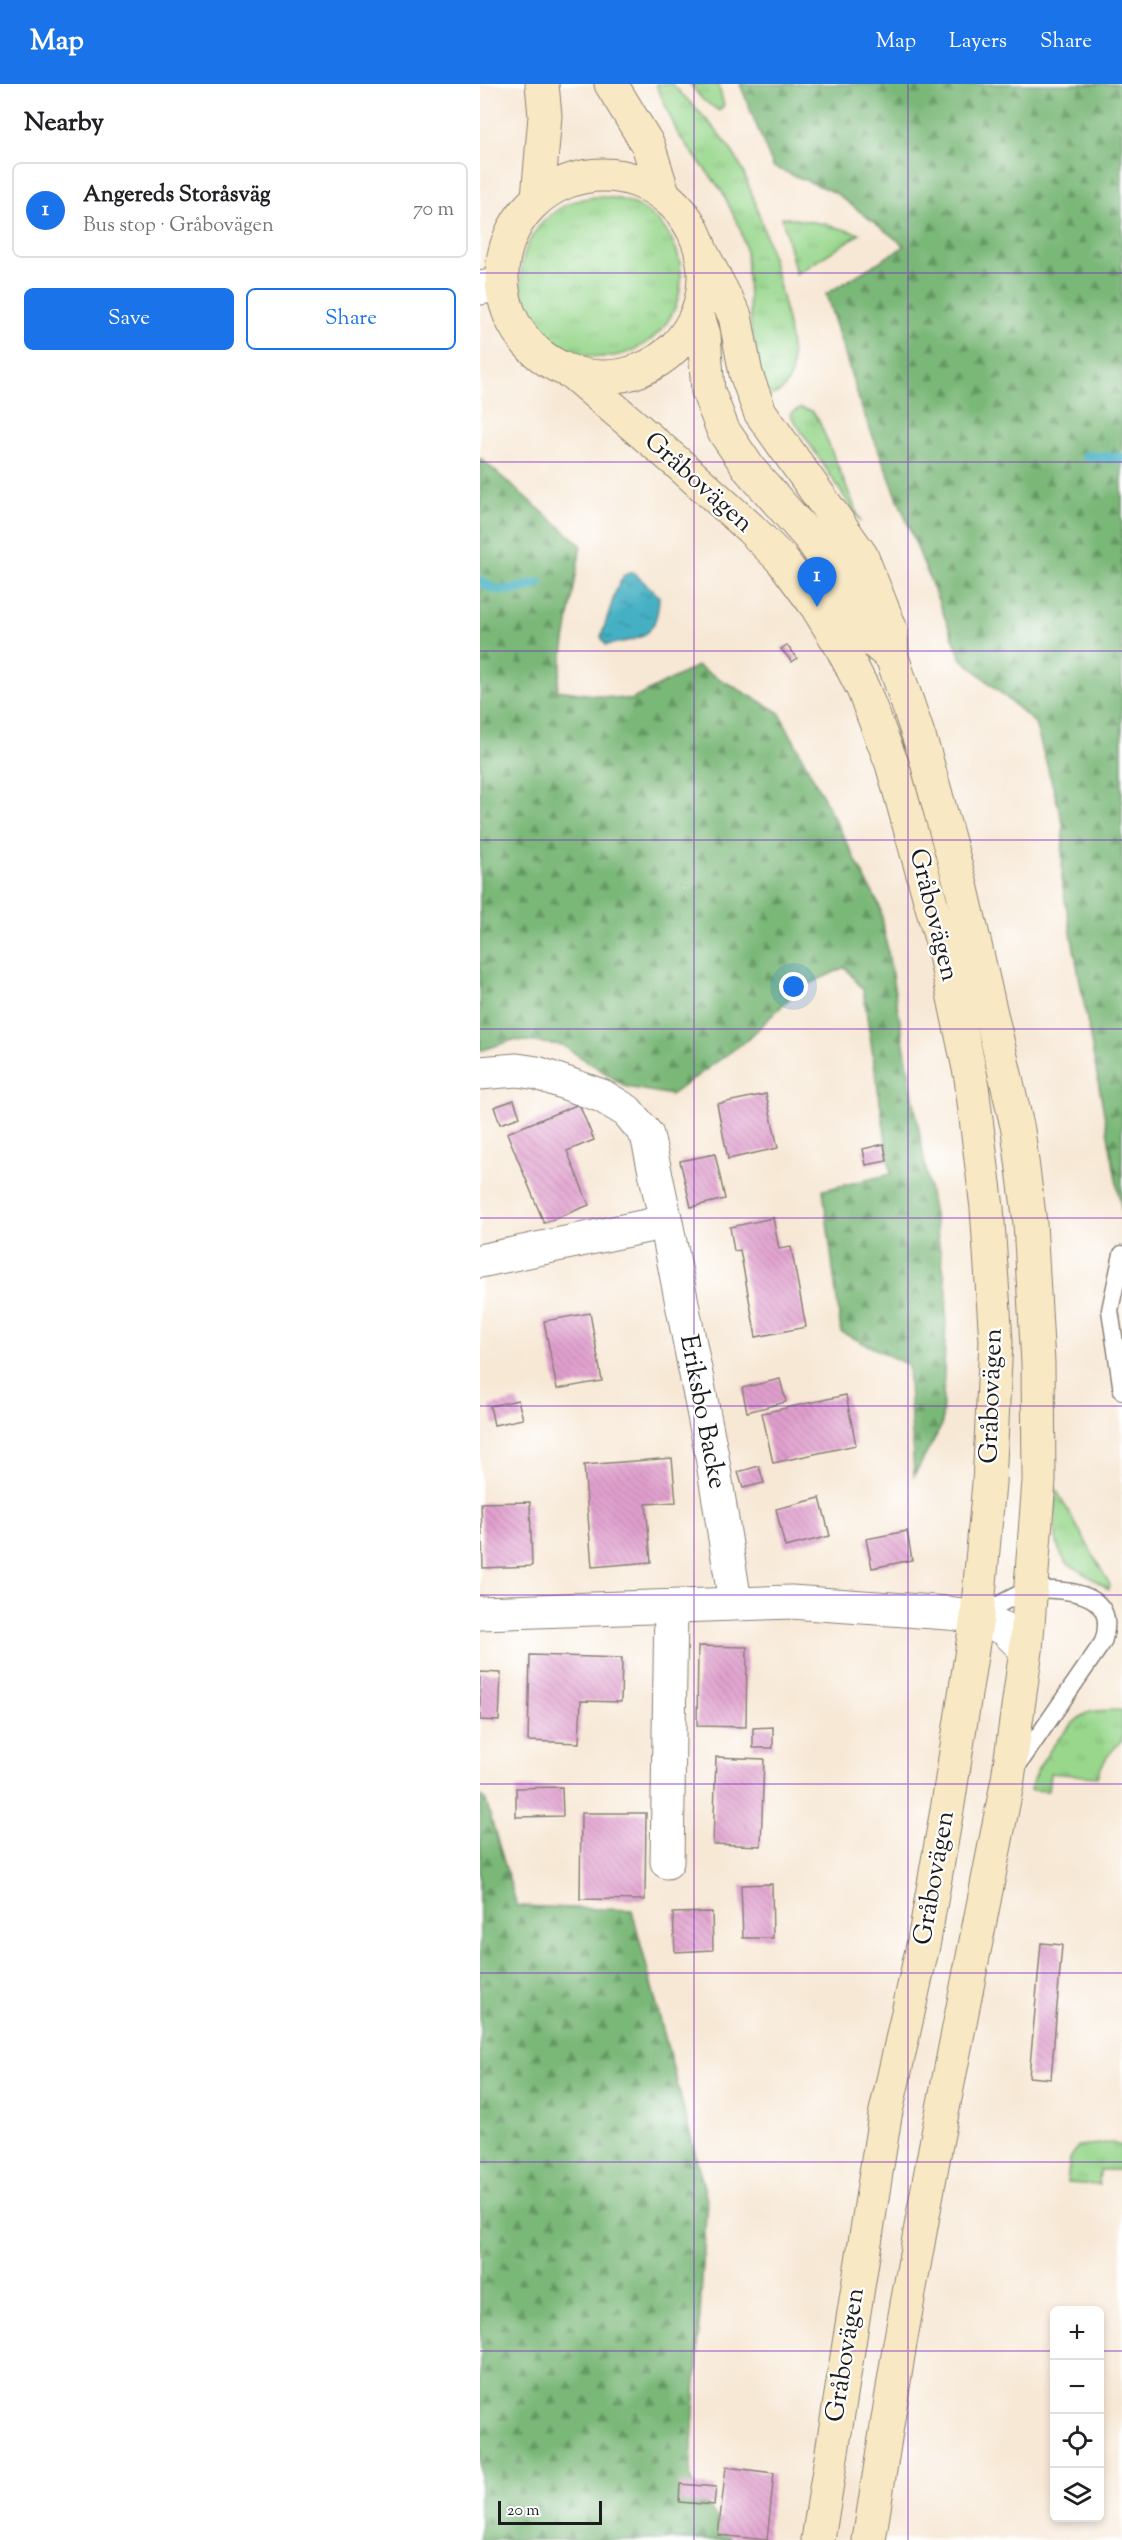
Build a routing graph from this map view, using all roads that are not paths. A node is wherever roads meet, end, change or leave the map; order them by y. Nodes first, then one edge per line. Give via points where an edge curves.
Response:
1 (542, 84) edge
2 (611, 84) edge
3 (663, 193) junction
4 (538, 197) junction
5 (701, 251) junction
6 (491, 286) edge
7 (697, 313) junction
8 (571, 372) junction
9 (892, 657) junction
10 (480, 1073) edge
11 (666, 1222) junction
12 (1122, 1254) edge
13 (480, 1261) edge
14 (1122, 1391) edge
15 (1032, 1589) junction
16 (735, 1602) junction
17 (671, 1607) junction
18 (480, 1613) edge
19 (977, 1617) junction
20 (1026, 1650) junction
21 (1008, 1779) junction
22 (667, 1862) dead end
23 (818, 2540) edge
24 (869, 2540) edge

1 - 4 main road via 545,116
2 - 3 main road, Gråbovägen via 648,146
3 - 4 main road, Gråbovägen via 633,178 600,174 568,181
3 - 5 main road, Gråbovägen via 683,213
4 - 6 main road, Gråbovägen via 510,236
5 - 7 main road, Gråbovägen via 704,282
5 - 9 main road, Gråbovägen via 735,316 746,374 760,412 861,555 891,630
6 - 8 main road, Gråbovägen via 524,338 545,359
7 - 8 main road, Gråbovägen via 668,354 646,368 596,377
7 - 9 main road, Gråbovägen via 704,335 708,391 723,430 750,470 811,539 872,640
8 - 19 main road, Gråbovägen via 697,480 782,560 841,646 863,689 892,764 943,946 958,1015 971,1078 987,1208 996,1341
9 - 15 main road, Gråbovägen via 925,755 962,890 1018,1130 1030,1223 1038,1363 1039,1480
10 - 11 street, Eriksbo Backe via 537,1073 602,1096 627,1111 647,1135
11 - 13 street
11 - 16 street, Eriksbo Backe via 712,1456
12 - 14 lane via 1110,1310
15 - 19 lane
15 - 20 main road, Gråbovägen
15 - 21 lane via 1089,1595 1102,1609 1106,1632 1103,1642
16 - 17 street
16 - 19 street via 791,1602
17 - 18 street
17 - 22 street
19 - 20 street via 1005,1629
19 - 23 main road, Gråbovägen via 924,1941 885,2116
20 - 21 main road, Gråbovägen
21 - 24 main road, Gråbovägen via 929,2183

